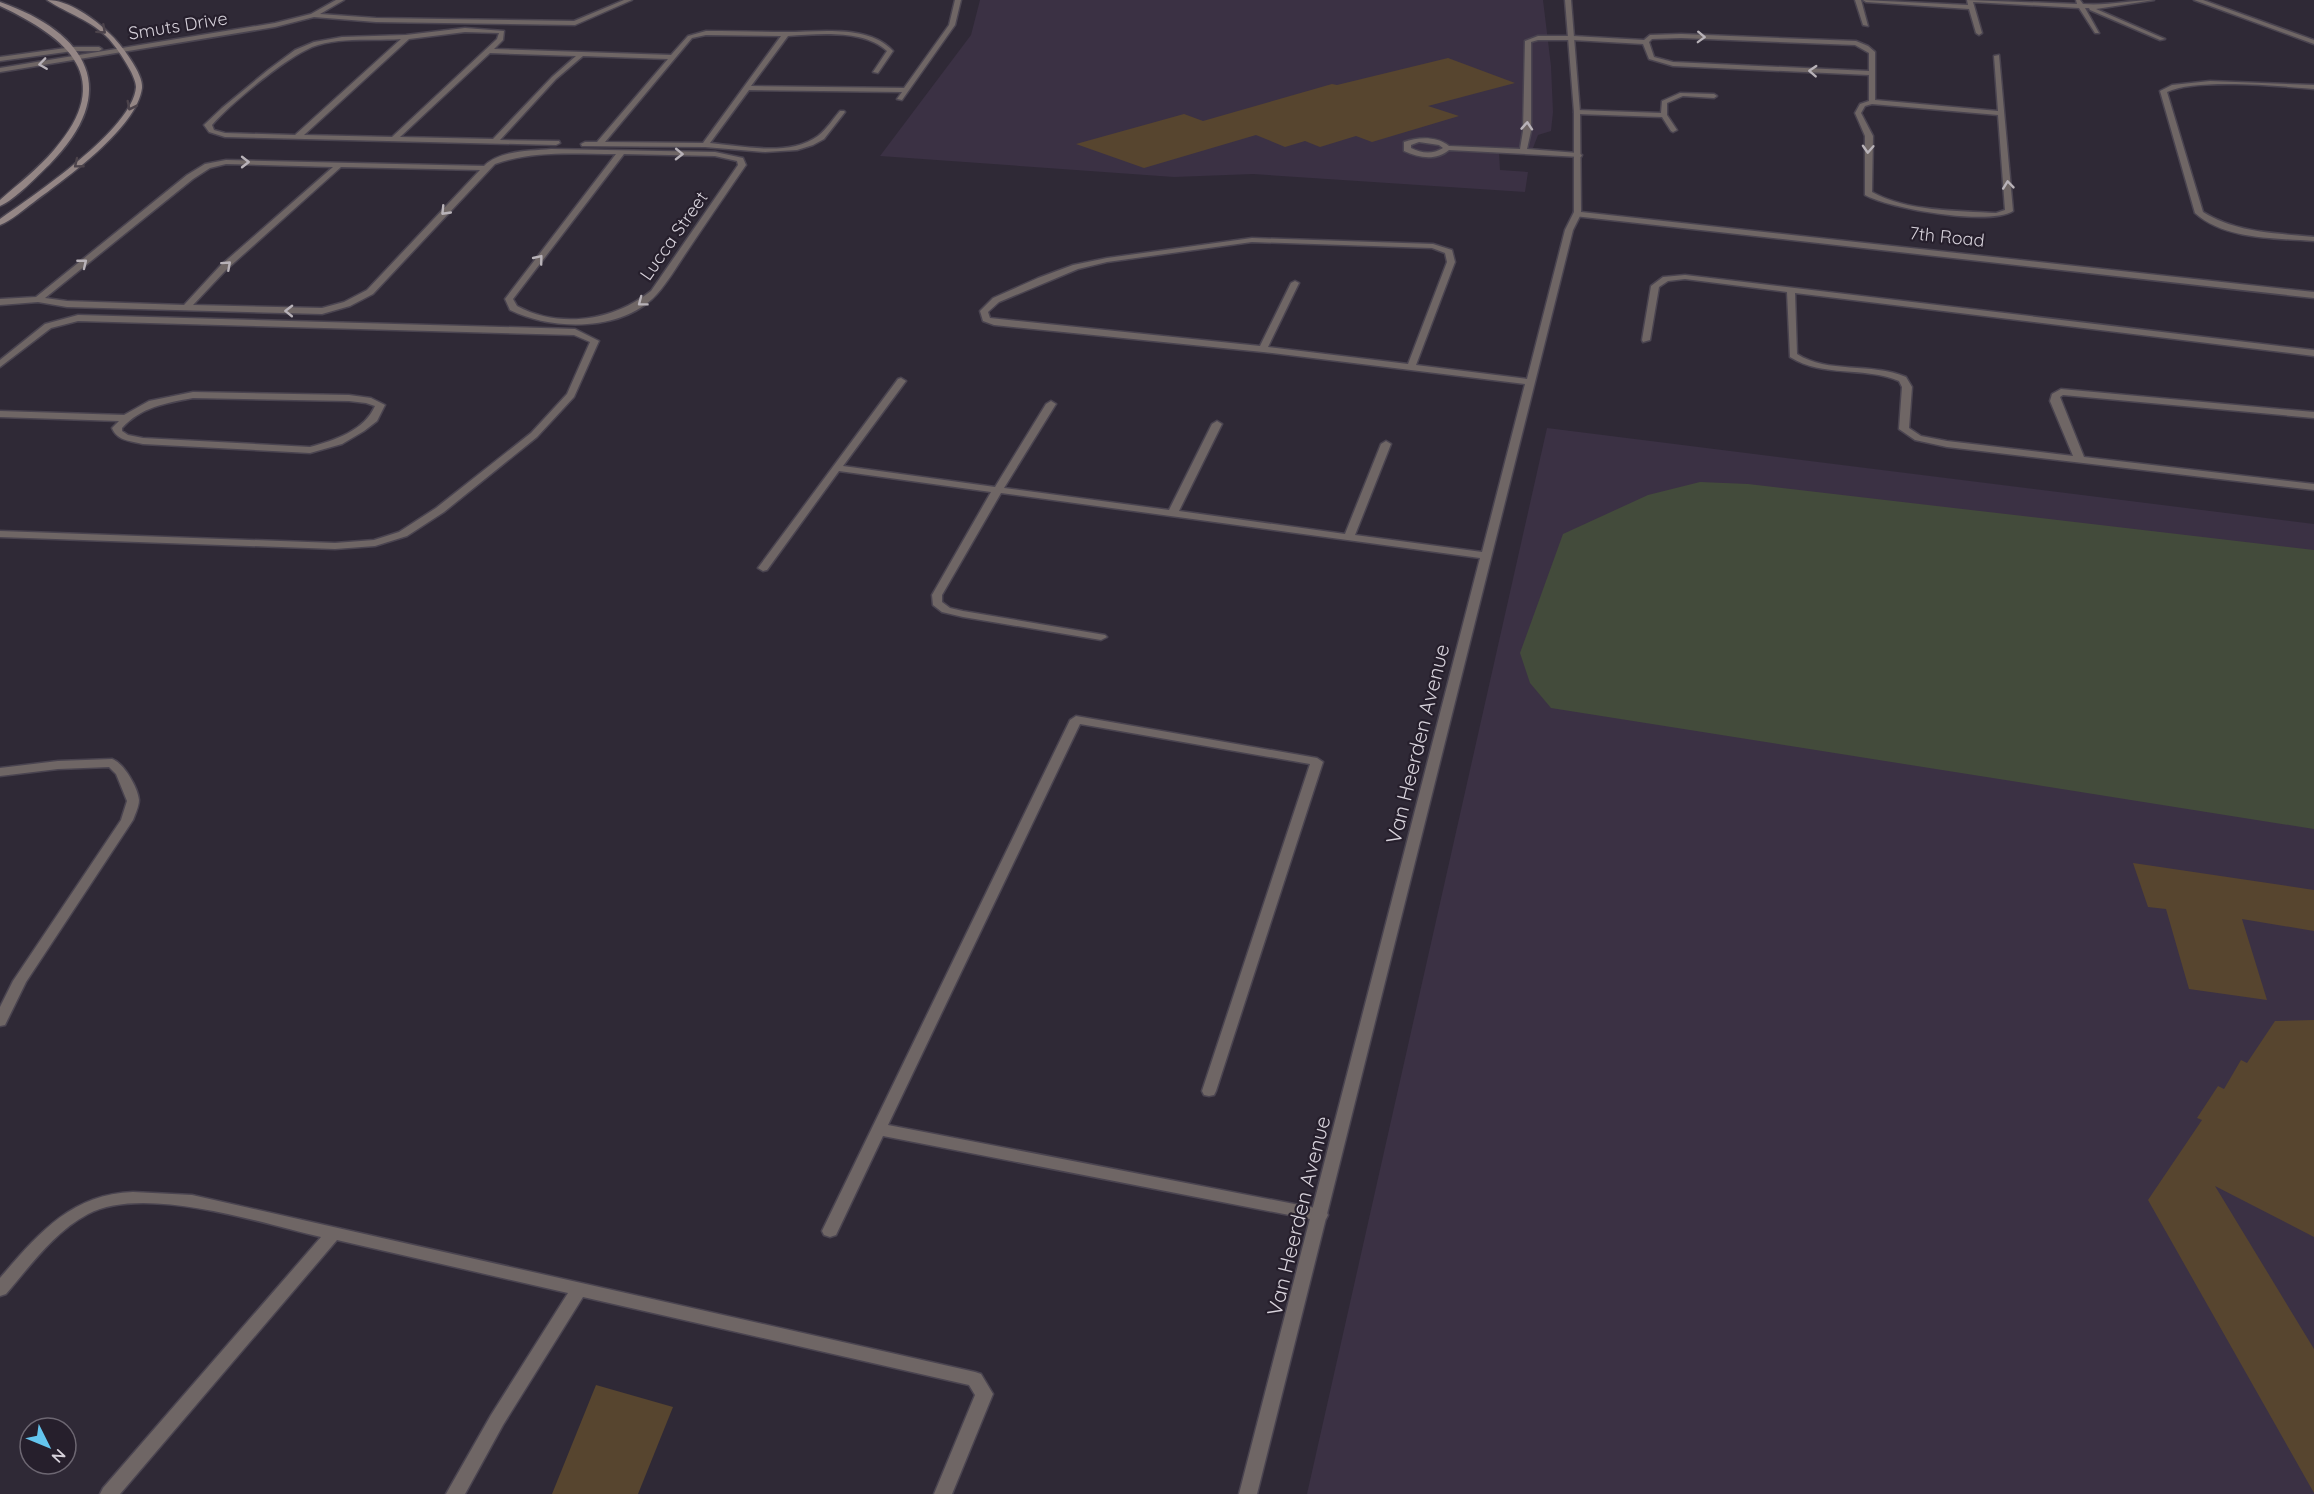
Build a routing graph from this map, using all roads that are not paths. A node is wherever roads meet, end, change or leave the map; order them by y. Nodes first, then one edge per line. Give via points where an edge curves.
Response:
1 (50, 0) edge
2 (341, 0) edge
3 (630, 0) edge
4 (958, 0) edge
5 (1568, 0) edge
6 (1858, 0) edge
7 (1866, 0) edge
8 (2151, 0) edge
9 (2197, 0) edge
10 (1970, 2) edge
11 (0, 4) edge
12 (2081, 4) edge
13 (314, 15) junction
14 (1866, 26) dead end
15 (2097, 32) dead end
16 (1979, 33) dead end
17 (786, 34) junction
18 (407, 37) junction
19 (1573, 38) junction
20 (2162, 39) dead end
21 (1646, 42) junction
22 (2314, 42) edge
23 (118, 46) junction
24 (73, 49) junction
25 (489, 51) junction
26 (583, 53) junction
27 (1997, 56) dead end
28 (671, 57) junction
29 (80, 58) junction
30 (0, 59) edge
31 (0, 70) edge
32 (876, 72) dead end
33 (1872, 73) junction
34 (2314, 87) edge
35 (747, 88) junction
36 (906, 90) junction
37 (1714, 96) dead end
38 (900, 99) dead end
39 (1872, 102) junction
40 (842, 112) dead end
41 (1577, 112) junction
42 (2000, 113) junction
43 (1664, 115) junction
44 (1673, 130) dead end
45 (298, 136) junction
46 (394, 139) junction
47 (496, 140) junction
48 (599, 144) junction
49 (705, 145) junction
50 (1447, 148) junction
51 (1524, 151) junction
52 (621, 153) junction
53 (1578, 155) junction
54 (340, 165) junction
55 (484, 168) junction
56 (0, 204) edge
57 (1577, 214) junction
58 (0, 223) edge
59 (2314, 239) edge
60 (1296, 283) dead end
61 (1791, 291) junction
62 (0, 294) edge
63 (2314, 295) edge
64 (26, 299) junction
65 (38, 299) junction
66 (0, 302) edge
67 (186, 307) junction
68 (1646, 340) dead end
69 (1263, 349) junction
70 (2314, 353) edge
71 (0, 364) edge
72 (1411, 367) junction
73 (901, 381) dead end
74 (1530, 382) junction
75 (1051, 404) dead end
76 (0, 414) edge
77 (2314, 416) edge
78 (126, 418) junction
79 (1217, 424) dead end
80 (1386, 444) dead end
81 (2080, 460) junction
82 (835, 468) junction
83 (2314, 487) edge
84 (998, 489) junction
85 (1173, 513) junction
86 (0, 534) edge
87 (1349, 537) junction
88 (1487, 556) junction
89 (763, 568) dead end
90 (1101, 637) dead end
91 (0, 772) edge
92 (0, 1021) edge
93 (1209, 1091) dead end
94 (879, 1129) junction
95 (1320, 1215) junction
96 (830, 1231) dead end
97 (334, 1233) junction
98 (580, 1288) junction
99 (0, 1289) edge
100 (109, 1494) edge
101 (455, 1494) edge
102 (943, 1494) edge
103 (1248, 1494) edge

1 -> 23 main road via 90,20
2 - 13 street, Smuts Drive
3 - 13 street via 575,23 376,20
4 - 36 street via 952,25
5 - 19 street, Van Heerden Avenue
6 - 14 street
7 - 10 street
8 - 12 street via 2108,7
9 - 22 street
10 - 12 street
10 - 16 street
11 - 24 main road via 29,16
12 - 15 street
12 - 20 street
13 - 23 street, Smuts Drive via 275,25
17 - 28 street via 702,33 690,37
17 - 32 street via 846,35 876,41 890,51
17 - 35 street
18 - 25 street via 468,29 502,32
18 - 45 street
18 - 45 street via 344,40 305,47 208,125 211,131 225,135
19 - 21 street
19 - 41 street, Van Heerden Avenue
51 -> 19 street via 1527,42 1538,38
33 -> 21 street via 1673,64 1652,58
21 -> 33 street via 1650,37 1666,36 1848,42 1866,46 1872,52
23 - 24 street
23 - 29 street
23 -> 58 main road, Smuts Drive via 137,78 139,89 130,111 97,148
24 - 29 main road
24 - 30 street
25 - 26 street
25 - 46 street
26 - 28 street
26 - 47 street
27 - 42 street
28 - 48 street
29 -> 31 street
29 - 56 main road via 89,88 82,114 63,145
33 - 39 street
34 - 59 street via 2200,83 2173,84 2163,91 2199,213 2236,229
35 - 36 street
35 - 49 street
36 - 38 street
37 - 43 street via 1674,96 1664,102
39 - 42 street
39 -> 42 street via 1862,105 1858,113 1869,136 1868,193 1893,204 1987,215 2004,214 2010,208
40 - 49 street via 821,138 800,146 766,149
41 - 43 street
41 - 53 street, Van Heerden Avenue
43 - 44 street
45 - 46 street
46 - 47 street
47 - 48 street
48 - 49 street
50 - 50 street via 1426,155 1405,147 1412,141 1426,140
50 - 51 street
51 - 53 street
52 -> 52 street, Lucca Street via 724,155 740,160 742,165 654,293 635,308 612,317 584,320 535,317 519,312 509,299
52 - 55 street via 531,152 495,160
53 - 57 street, Van Heerden Avenue
54 - 55 street
65 -> 54 street via 208,166 237,162
67 -> 54 street via 223,268
55 -> 67 street via 370,292 354,301 312,311
57 - 63 street, 7th Road
57 - 74 street, Van Heerden Avenue via 1569,230
60 - 69 street
61 - 68 street via 1684,277 1666,279 1655,286
61 - 70 street
61 - 81 street via 1793,354 1806,363 1888,372 1903,379 1904,429 1912,436
62 - 64 street
64 - 65 street
64 - 66 street
65 - 67 street via 67,304
69 - 72 street
69 - 72 street via 994,322 986,319 984,311 996,300 1067,270 1164,251 1263,240 1433,246 1449,252 1450,262
71 - 86 street via 48,326 78,318 575,332 595,341 571,395 534,435 422,523 390,540 335,546
72 - 74 street
73 - 82 street
74 - 88 street, Van Heerden Avenue
75 - 84 street
76 - 78 street
77 - 81 street via 2061,392 2055,401
78 - 78 street via 152,403 193,394 349,398 380,405 374,419 361,429 339,442 309,450 143,441 118,432
79 - 85 street
80 - 87 street
81 - 83 street
82 - 84 street
82 - 89 street
84 - 85 street
84 - 90 street via 937,595 937,603 963,614
85 - 87 street
87 - 88 street
88 - 95 street, Van Heerden Avenue
91 - 92 street via 112,763 122,773 133,801 128,820 20,981
93 - 94 street via 1317,762 1076,720
94 - 95 street
94 - 96 street
95 - 103 street, Van Heerden Avenue
97 - 98 street
97 - 99 street via 192,1201 112,1199 89,1205 57,1229
97 - 100 street
98 - 101 street
98 - 102 street via 975,1378 984,1394

